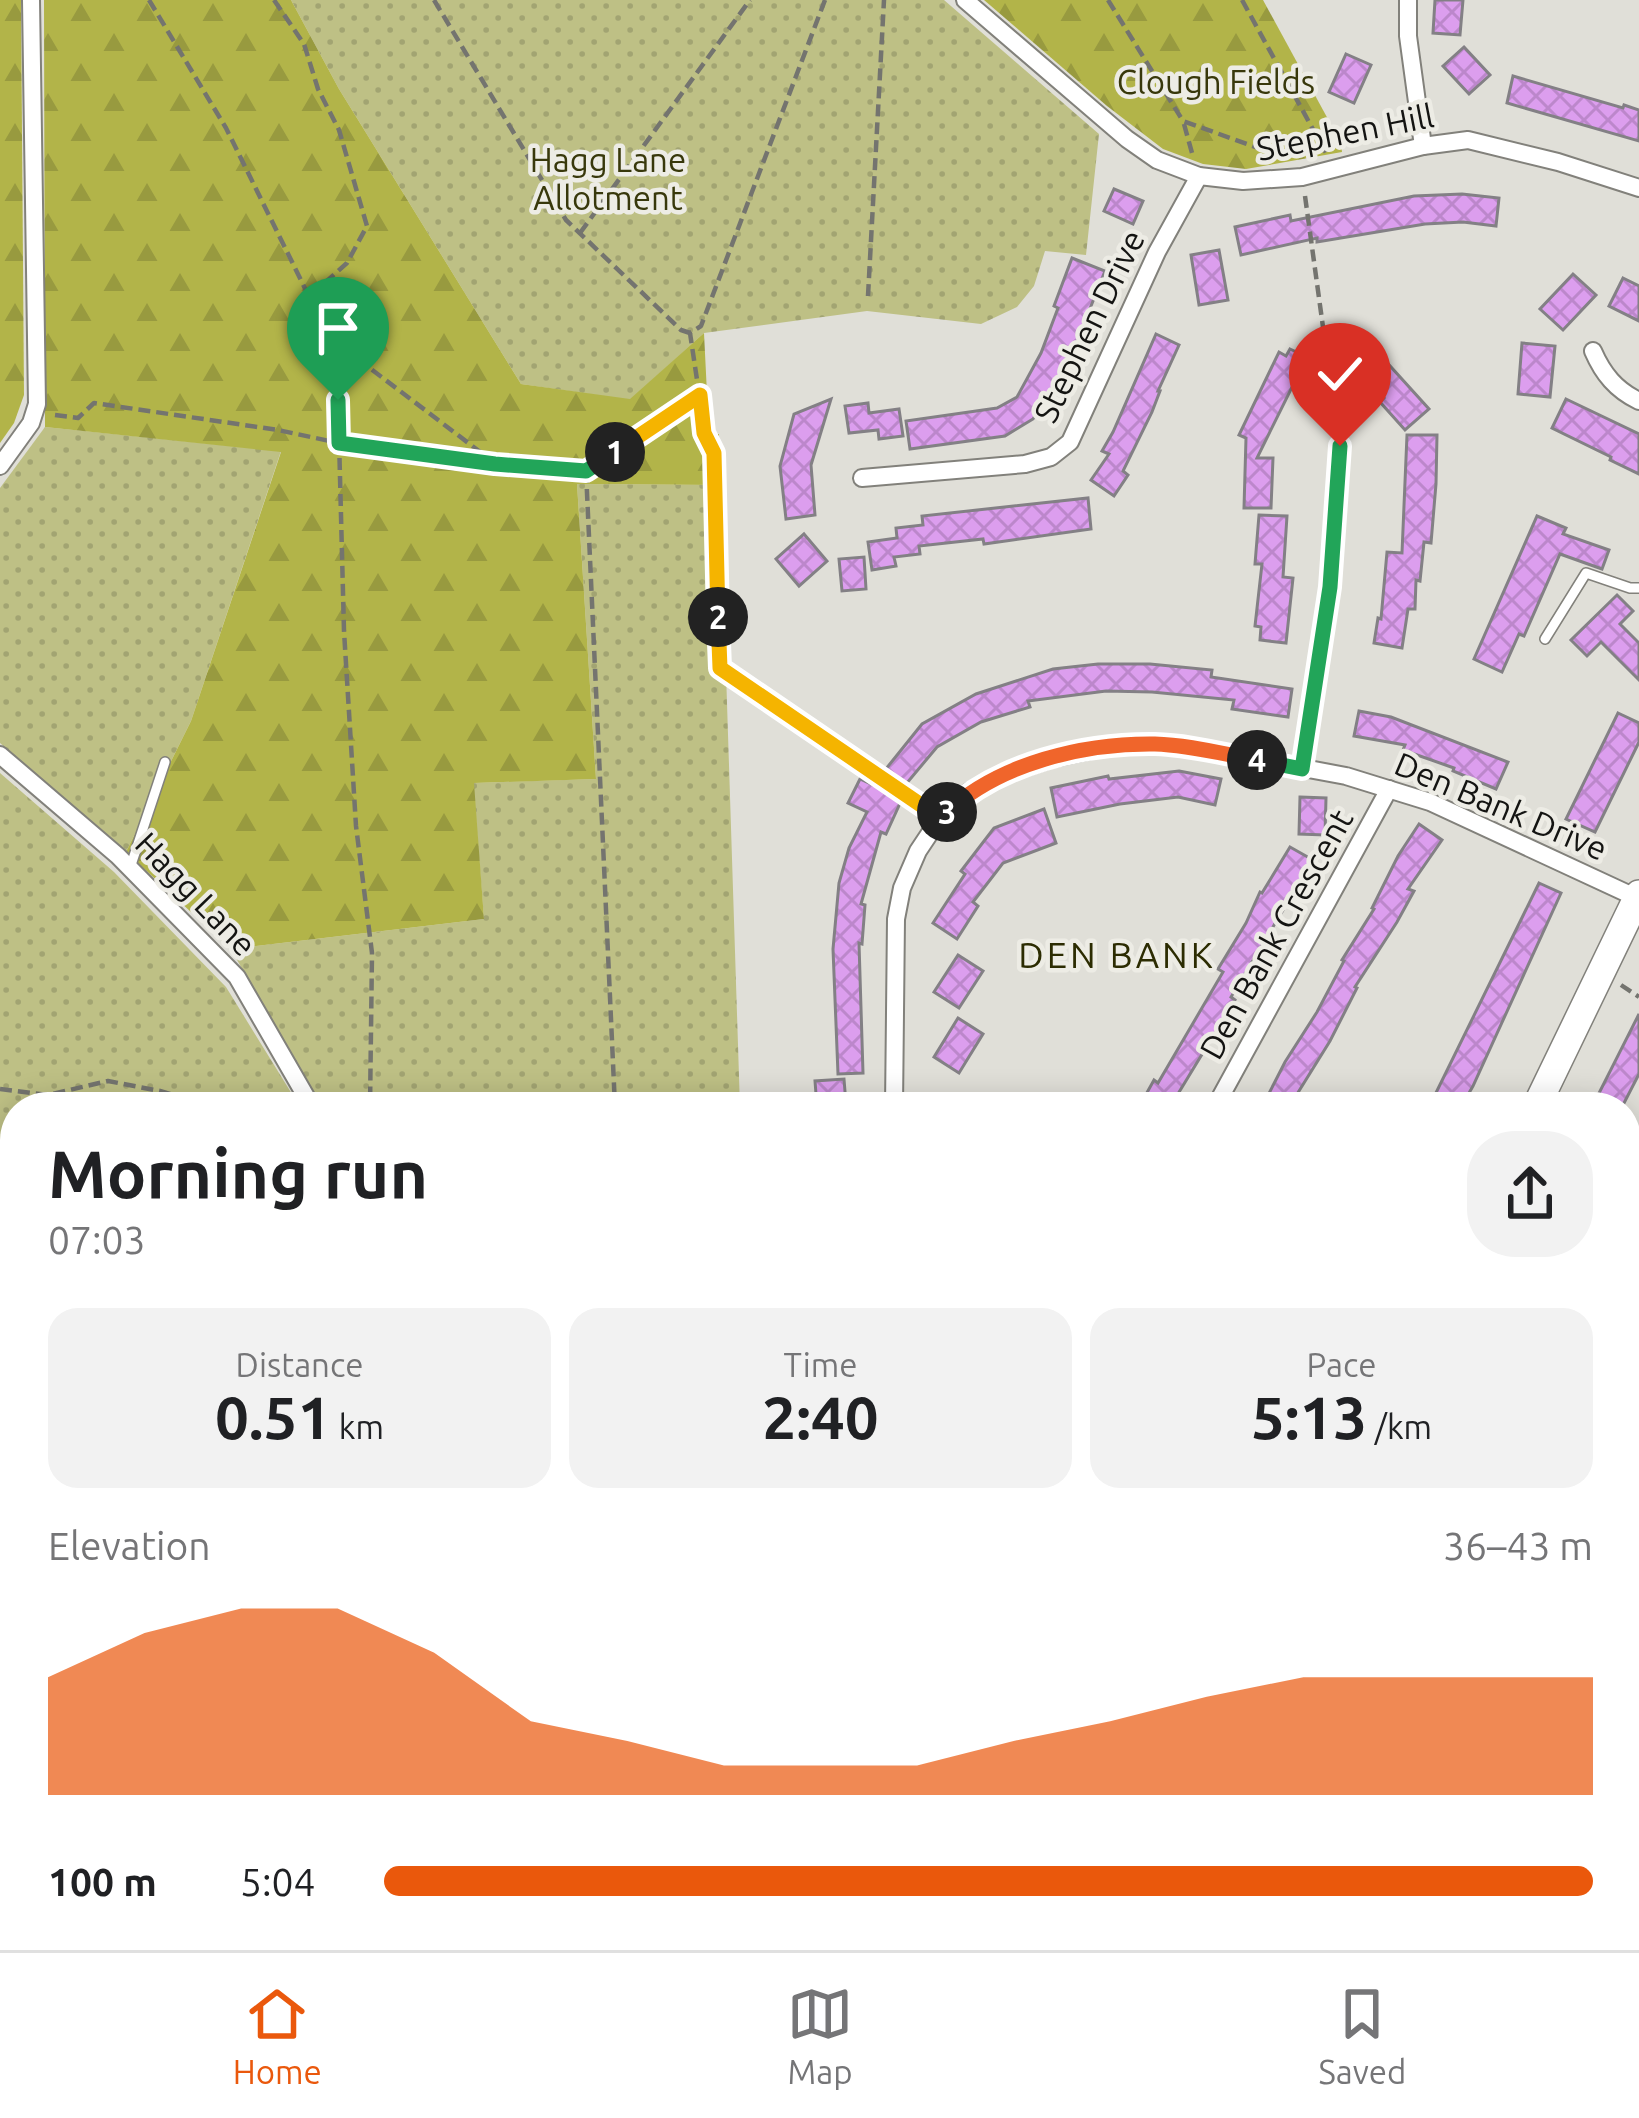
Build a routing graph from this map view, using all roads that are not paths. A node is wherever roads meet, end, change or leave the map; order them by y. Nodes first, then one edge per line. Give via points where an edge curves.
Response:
1 (31, 0) edge
2 (964, 0) edge
3 (1408, 0) edge
4 (1423, 146) junction
5 (1199, 176) junction
6 (1639, 188) edge
7 (1593, 351) dead end
8 (1639, 401) edge
9 (1340, 446) road end
10 (0, 466) edge
11 (862, 478) dead end
12 (1639, 588) edge
13 (1546, 639) dead end
14 (0, 754) edge
15 (165, 762) dead end
16 (1302, 769) junction
17 (1389, 789) junction
18 (130, 868) junction
19 (1638, 896) edge
20 (303, 1092) edge
21 (894, 1092) edge
22 (1223, 1092) edge
23 (1543, 1092) edge

1 - 10 street via 37,404
2 - 5 street via 1127,139
3 - 4 street
4 - 5 street, Stephen Hill via 1302,177
4 - 6 street, Stephen Hill via 1468,140
5 - 11 street, Stephen Drive via 1070,442 1051,458 1025,464
7 - 8 street via 1622,393
9 - 16 street via 1330,587
12 - 13 lane via 1586,573
14 - 18 street, Hagg Lane
15 - 18 lane
16 - 17 street, Den Bank Drive
16 - 21 street, Den Bank Drive via 1195,748 1104,747 1007,772 969,792 940,818 902,888
17 - 19 street, Den Bank Drive
17 - 22 street, Den Bank Crescent
18 - 20 street, Hagg Lane via 237,977
19 - 23 main road

